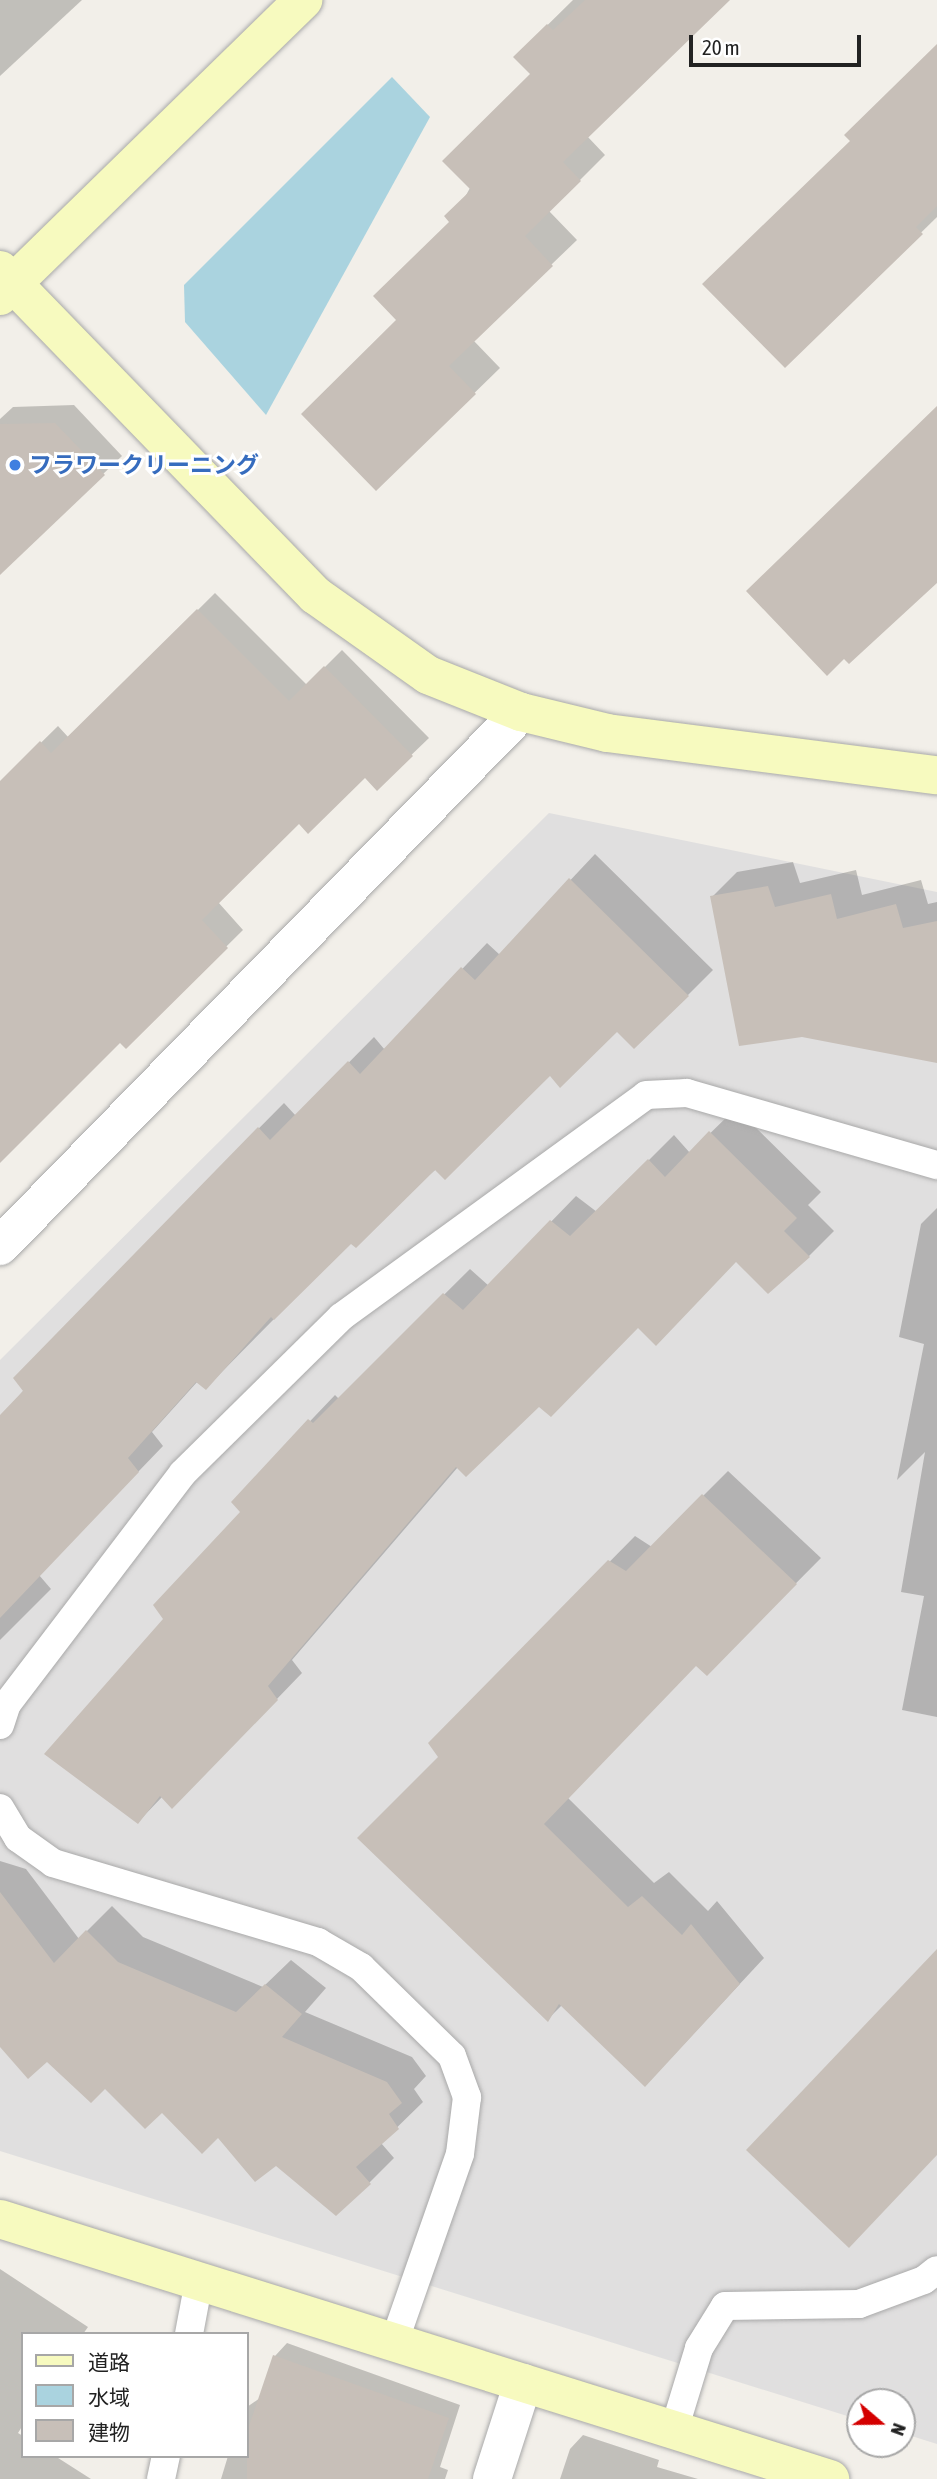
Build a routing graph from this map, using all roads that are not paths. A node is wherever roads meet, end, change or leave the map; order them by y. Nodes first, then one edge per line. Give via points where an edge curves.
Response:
1 (303, 0) edge
2 (4, 283) edge
3 (520, 712) junction
4 (937, 775) edge
5 (937, 1165) edge
6 (0, 1246) edge
7 (0, 1725) edge
8 (0, 1808) edge
9 (0, 2219) edge
10 (937, 2270) edge
11 (199, 2281) junction
12 (189, 2332) edge
13 (394, 2342) junction
14 (523, 2383) junction
15 (674, 2430) junction
16 (166, 2458) edge
17 (161, 2479) edge
18 (492, 2479) edge
19 (830, 2479) edge

1 - 2 street
2 - 3 street via 315,596 428,675
3 - 4 street via 607,733
3 - 6 street
5 - 7 lane via 687,1093 646,1095 331,1326 183,1472 8,1704
8 - 13 lane via 18,1838 53,1863 318,1942 361,1967 452,2056 467,2097 460,2154
9 - 11 street
10 - 15 lane via 924,2280 859,2304 725,2306 699,2348
11 - 12 lane
11 - 13 street
13 - 14 street
14 - 15 street
14 - 18 street
15 - 19 street
16 - 17 lane

